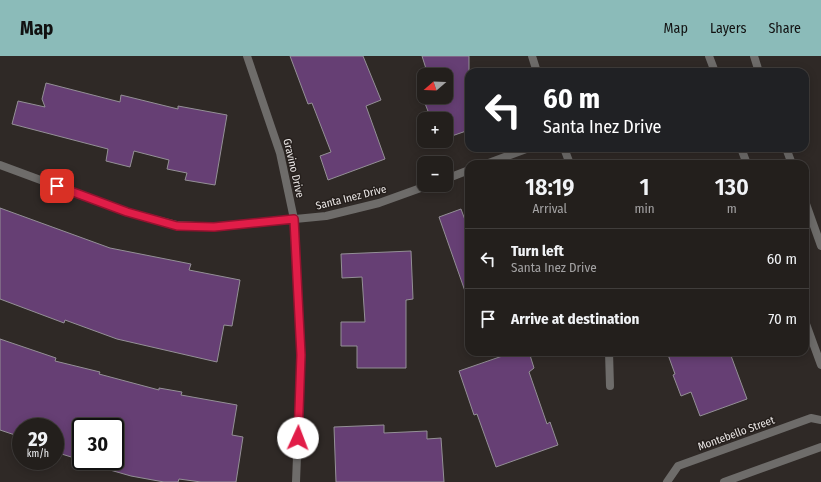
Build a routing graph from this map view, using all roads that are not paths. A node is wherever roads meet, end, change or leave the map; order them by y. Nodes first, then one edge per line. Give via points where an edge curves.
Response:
1 (247, 56) edge
2 (532, 56) edge
3 (709, 56) edge
4 (754, 56) edge
5 (536, 68) edge
6 (713, 68) edge
7 (758, 68) edge
8 (518, 152) edge
9 (497, 160) edge
10 (0, 165) edge
11 (465, 172) edge
12 (453, 176) edge
13 (417, 189) edge
14 (809, 212) edge
15 (294, 219) junction
16 (821, 246) edge
17 (809, 332) edge
18 (609, 356) edge
19 (821, 365) edge
20 (610, 386) dead end
21 (821, 420) edge
22 (821, 447) edge
23 (296, 482) edge
24 (667, 482) edge
25 (724, 482) edge

1 - 15 street, Gravino Drive via 280,153
2 - 5 street
3 - 6 street
4 - 7 street
8 - 9 street
10 - 15 street, Santa Inez Drive via 127,212 177,226 214,227
11 - 12 street
13 - 15 street, Santa Inez Drive via 379,203 326,216
14 - 16 street
15 - 23 street, Gravino Drive via 301,355
17 - 19 street
18 - 20 street
21 - 24 street, Montebello Street via 811,418 678,466
22 - 25 street

